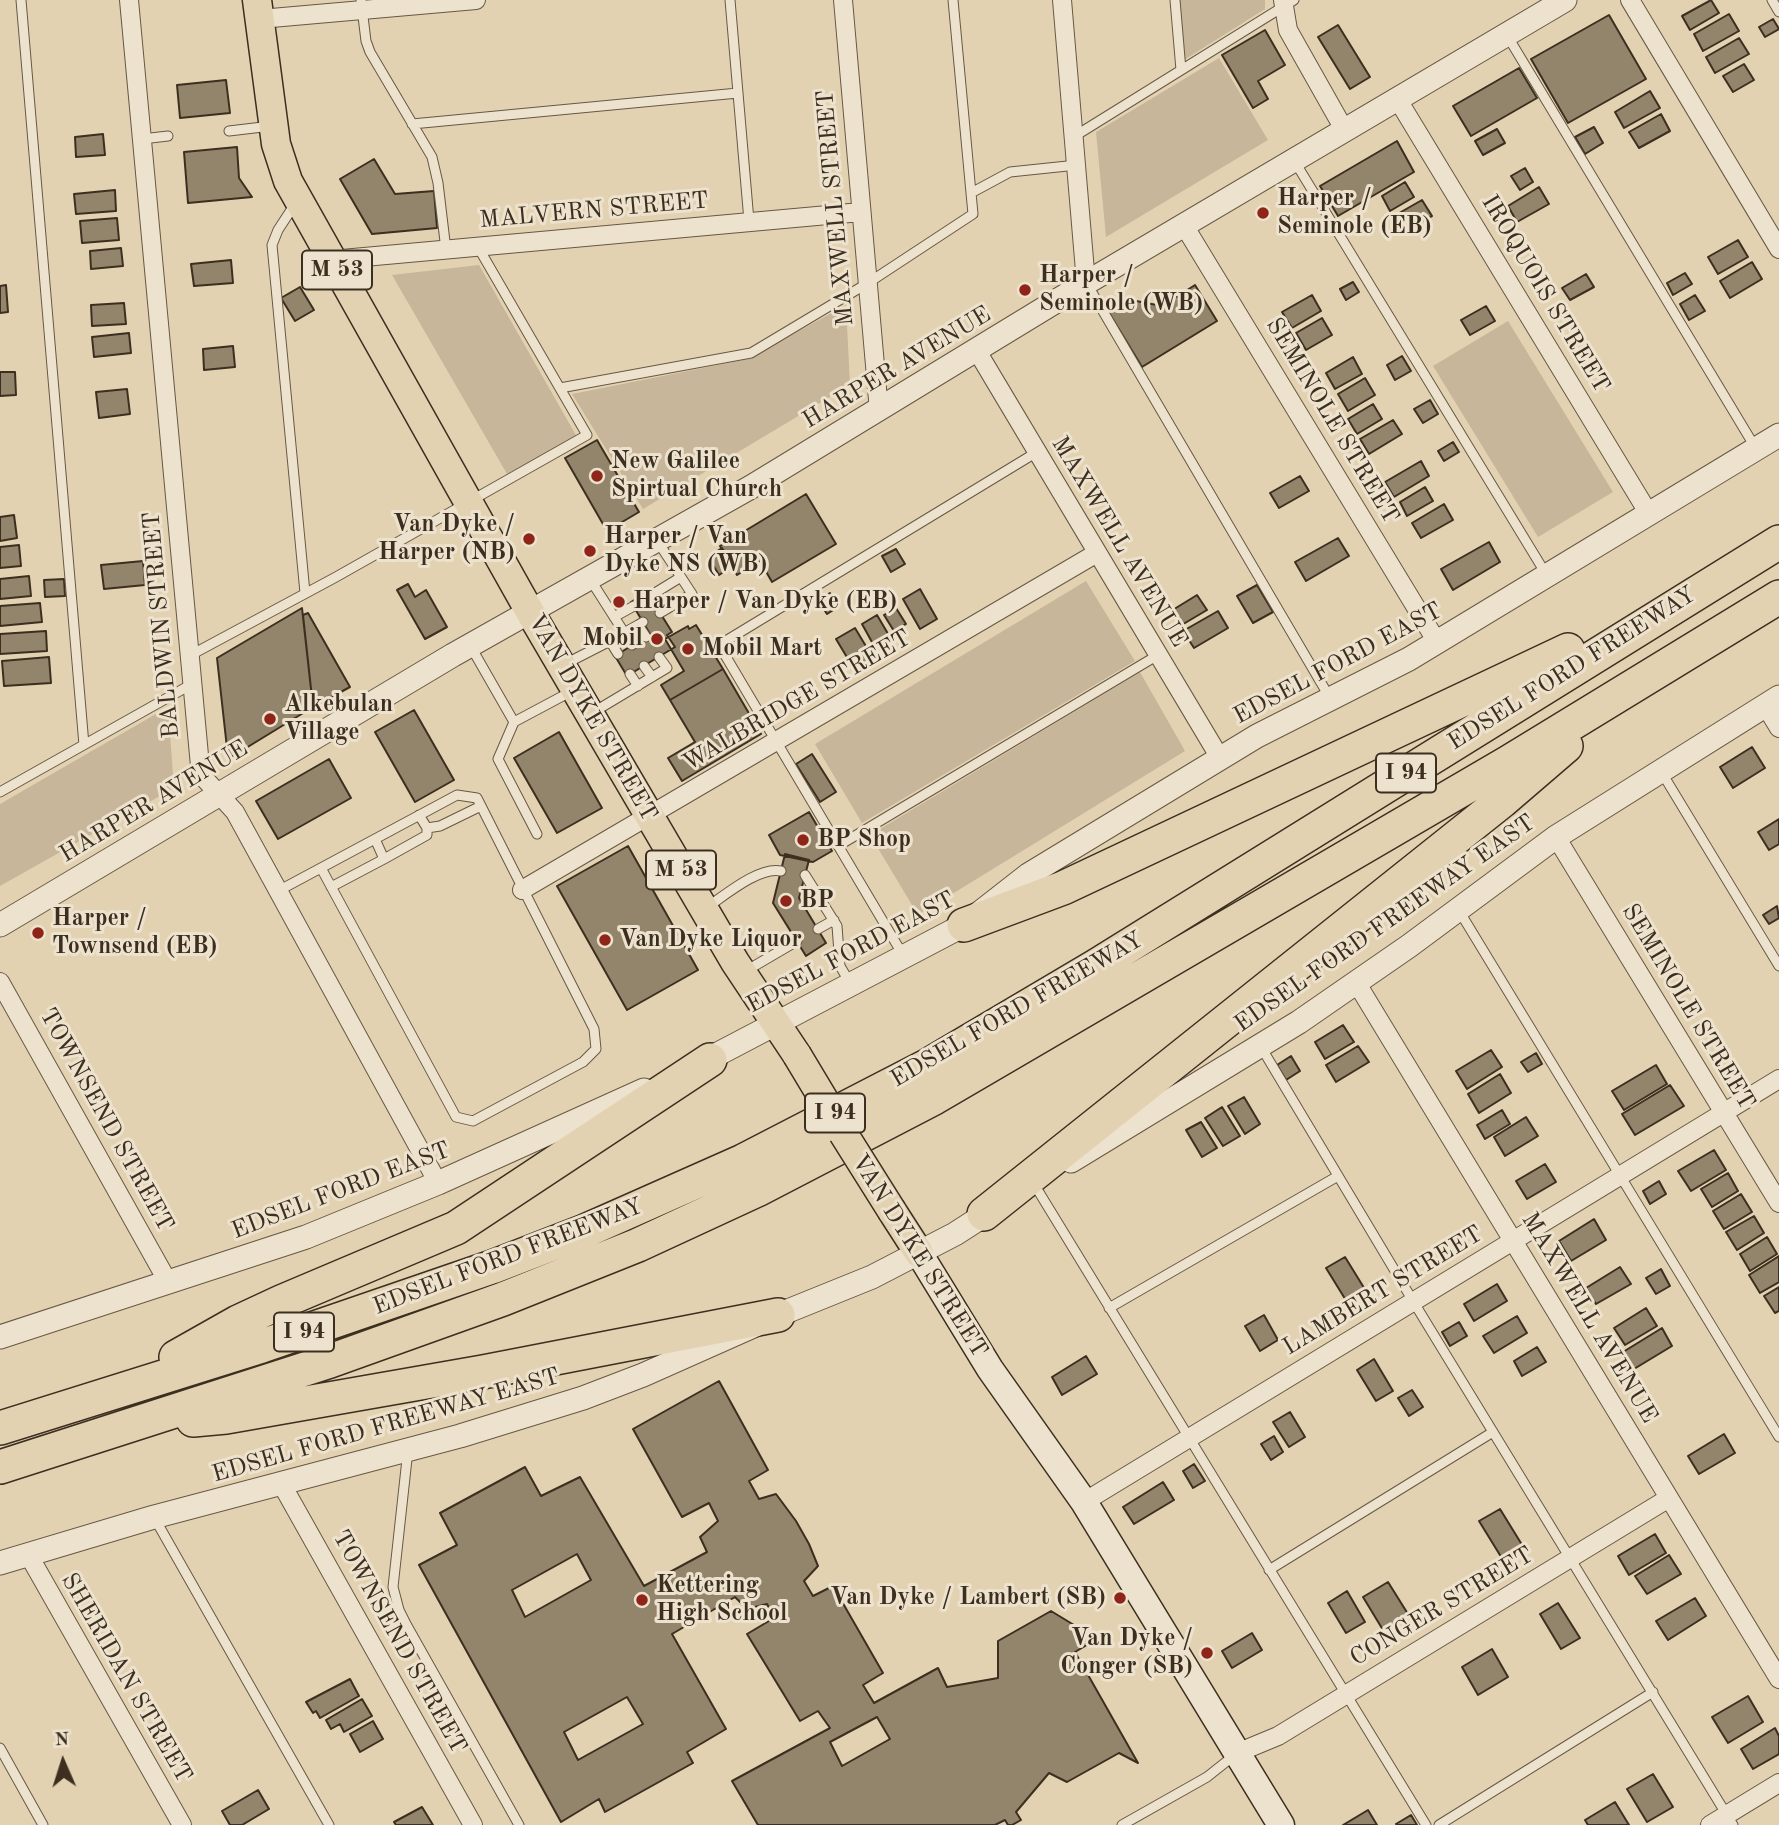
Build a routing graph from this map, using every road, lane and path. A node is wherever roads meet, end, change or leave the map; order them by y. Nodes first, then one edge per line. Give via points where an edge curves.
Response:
1 (21, 0) edge
2 (129, 0) edge
3 (476, 0) edge
4 (730, 0) edge
5 (843, 0) edge
6 (953, 0) edge
7 (1062, 0) edge
8 (1175, 0) edge
9 (1565, 0) edge
10 (1630, 0) edge
11 (1772, 0) edge
12 (1287, 2) edge
13 (361, 5) edge
14 (259, 10) edge
15 (1779, 12) edge
16 (1507, 35) junction
17 (1181, 71) junction
18 (738, 93) junction
19 (1398, 100) junction
20 (412, 124) junction
21 (273, 126) junction
22 (229, 131) dead end
23 (1345, 131) junction
24 (168, 136) dead end
25 (1074, 136) junction
26 (142, 139) junction
27 (1295, 161) junction
28 (1077, 165) junction
29 (971, 193) junction
30 (298, 200) junction
31 (862, 212) junction
32 (749, 221) junction
33 (1185, 227) junction
34 (478, 247) junction
35 (1779, 249) edge
36 (446, 250) junction
37 (331, 260) junction
38 (868, 283) junction
39 (1086, 283) junction
40 (977, 351) junction
41 (560, 388) junction
42 (879, 411) junction
43 (1779, 435) edge
44 (1756, 449) junction
45 (1037, 452) junction
46 (468, 502) junction
47 (1649, 514) junction
48 (657, 540) junction
49 (1779, 542) edge
50 (1097, 553) junction
51 (1547, 576) junction
52 (681, 577) junction
53 (589, 578) junction
54 (1716, 580) junction
55 (305, 593) junction
56 (650, 596) dead end
57 (1779, 597) edge
58 (634, 606) dead end
59 (530, 612) junction
60 (660, 613) dead end
61 (614, 617) junction
62 (625, 633) junction
63 (646, 637) dead end
64 (610, 641) junction
65 (1437, 642) junction
66 (632, 645) dead end
67 (470, 646) junction
68 (618, 654) dead end
69 (1158, 655) junction
70 (189, 656) junction
71 (659, 657) dead end
72 (644, 666) dead end
73 (630, 674) dead end
74 (569, 677) junction
75 (652, 677) junction
76 (1642, 682) junction
77 (192, 684) junction
78 (638, 686) junction
79 (1331, 699) junction
80 (1772, 701) edge
81 (591, 713) junction
82 (514, 722) junction
83 (1779, 728) edge
84 (777, 741) junction
85 (84, 744) junction
86 (1220, 758) junction
87 (1660, 769) junction
88 (0, 792) edge
89 (219, 794) junction
90 (481, 806) junction
91 (419, 816) junction
92 (650, 816) junction
93 (427, 828) junction
94 (537, 834) dead end
95 (1556, 836) junction
96 (375, 839) junction
97 (838, 846) junction
98 (384, 859) junction
99 (321, 867) junction
100 (781, 871) dead end
101 (805, 875) dead end
102 (331, 887) junction
103 (522, 890) junction
104 (278, 891) junction
105 (704, 909) junction
106 (1458, 909) junction
107 (834, 920) junction
108 (0, 925) edge
109 (964, 925) junction
110 (818, 929) dead end
111 (797, 941) dead end
112 (904, 956) junction
113 (1779, 966) edge
114 (742, 972) junction
115 (0, 982) edge
116 (1356, 982) junction
117 (850, 985) junction
118 (776, 1024) junction
119 (1260, 1046) junction
120 (710, 1060) junction
121 (1779, 1079) edge
122 (1723, 1112) junction
123 (1338, 1176) junction
124 (1618, 1176) junction
125 (438, 1183) junction
126 (1034, 1184) junction
127 (1779, 1203) edge
128 (985, 1214) junction
129 (1513, 1240) junction
130 (919, 1253) junction
131 (168, 1282) junction
132 (1413, 1301) junction
133 (1110, 1308) junction
134 (778, 1315) junction
135 (0, 1338) edge
136 (115, 1390) junction
137 (138, 1424) junction
138 (0, 1428) edge
139 (1493, 1432) junction
140 (1779, 1437) edge
141 (1189, 1438) junction
142 (408, 1450) junction
143 (0, 1467) edge
144 (281, 1483) junction
145 (1669, 1498) junction
146 (1084, 1502) junction
147 (154, 1517) junction
148 (28, 1554) junction
149 (1570, 1558) junction
150 (0, 1563) edge
151 (1269, 1570) junction
152 (1779, 1679) edge
153 (1653, 1692) junction
154 (1346, 1694) junction
155 (0, 1748) edge
156 (1237, 1753) junction
157 (1779, 1783) edge
158 (1730, 1820) edge
159 (43, 1825) edge
160 (182, 1825) edge
161 (329, 1825) edge
162 (473, 1825) edge
163 (519, 1825) edge
164 (1122, 1825) edge
165 (1281, 1825) edge
166 (1426, 1825) edge
167 (1439, 1825) edge
168 (1710, 1825) edge

1 - 85 lane
2 - 26 street, BALDWIN STREET
3 - 13 street
4 - 18 lane
5 - 31 street, MAXWELL STREET
6 - 29 lane
7 - 25 street
8 - 17 lane
9 - 16 street, HARPER AVENUE
10 - 35 street
11 - 15 lane
12 - 17 lane
12 - 23 street via 1288,30
13 - 14 street
13 - 20 lane via 370,52
14 - 21 main road, VAN DYKE STREET / M 53
16 - 19 street, HARPER AVENUE
16 - 44 lane
17 - 25 lane
18 - 20 lane
18 - 32 lane
19 - 23 street, HARPER AVENUE
19 - 47 street, IROQUOIS STREET
20 - 36 lane via 432,157
21 - 22 lane
21 - 30 main road, VAN DYKE STREET / M 53 via 281,163
23 - 27 street, HARPER AVENUE
24 - 26 lane
25 - 28 street
26 - 70 street, BALDWIN STREET
27 - 33 street, HARPER AVENUE
27 - 51 lane
28 - 29 lane via 1010,172
28 - 39 street
29 - 38 lane via 973,214
30 - 37 main road, VAN DYKE STREET / M 53
30 - 55 lane via 272,245
31 - 32 street, MALVERN STREET
31 - 38 street, MAXWELL STREET
32 - 34 street, MALVERN STREET
33 - 39 street, HARPER AVENUE
33 - 65 street, SEMINOLE STREET
34 - 36 street, MALVERN STREET
34 - 41 lane
36 - 37 street, MALVERN STREET
37 - 46 main road, VAN DYKE STREET / M 53
38 - 41 lane via 751,353
38 - 42 street, MAXWELL STREET
39 - 40 street, HARPER AVENUE
39 - 79 lane
40 - 42 street, HARPER AVENUE
40 - 45 street, MAXWELL AVENUE
41 - 46 lane via 587,435
42 - 48 street, HARPER AVENUE
43 - 44 street, EDSEL FORD EAST
44 - 47 street, EDSEL FORD EAST
45 - 50 street, MAXWELL AVENUE
45 - 84 lane via 719,645
46 - 55 lane
46 - 59 main road, VAN DYKE STREET / M 53
47 - 51 street, EDSEL FORD EAST
48 - 52 lane
48 - 53 street, HARPER AVENUE
49 - 54 highway, EDSEL FORD FREEWAY / I 94
50 - 69 street, MAXWELL AVENUE
50 - 84 street, WALBRIDGE STREET
51 - 65 street, EDSEL FORD EAST
52 - 56 lane
52 - 60 lane via 692,594
53 - 59 street, HARPER AVENUE
53 - 61 lane
54 - 109 highway via 1063,888
54 - 136 highway, EDSEL FORD FREEWAY / I 94 via 1084,973 927,1066 743,1161 492,1267 262,1346
55 - 70 lane
57 - 76 highway, EDSEL FORD FREEWAY / I 94
58 - 61 lane
59 - 67 street, HARPER AVENUE
59 - 74 main road, VAN DYKE STREET / M 53
61 - 62 lane
62 - 63 lane via 641,623
62 - 64 lane
62 - 66 lane
64 - 68 lane
64 - 74 lane
65 - 79 street, EDSEL FORD EAST
67 - 82 lane
67 - 89 street, HARPER AVENUE
69 - 86 street, MAXWELL AVENUE
69 - 97 lane
70 - 77 street, BALDWIN STREET
71 - 75 lane via 667,668
72 - 75 lane
73 - 78 lane
74 - 81 main road, VAN DYKE STREET / M 53
74 - 82 lane
75 - 78 lane
76 - 128 highway via 1503,800
76 - 137 highway, EDSEL FORD FREEWAY / I 94 via 934,1098 757,1191 503,1299
77 - 85 lane
77 - 89 street, BALDWIN STREET via 200,766
78 - 81 lane
79 - 86 street, EDSEL FORD EAST
80 - 83 street
80 - 87 street, EDSEL FORD FREEWAY EAST
81 - 92 main road, VAN DYKE STREET / M 53
82 - 94 lane via 498,759
84 - 92 street, WALBRIDGE STREET
84 - 97 lane
85 - 88 lane
86 - 109 street, EDSEL FORD EAST via 1028,875
87 - 95 street, EDSEL FORD FREEWAY EAST
87 - 113 lane
89 - 104 street, BALDWIN STREET via 235,813
89 - 108 street, HARPER AVENUE
90 - 91 lane via 477,798 457,795
90 - 93 lane
90 - 103 lane
91 - 93 lane
91 - 96 lane
92 - 103 street, WALBRIDGE STREET
92 - 105 main road, VAN DYKE STREET / M 53
93 - 98 lane via 426,835
95 - 106 street, EDSEL FORD FREEWAY EAST
95 - 122 street, SEMINOLE STREET
96 - 98 lane
96 - 99 lane
97 - 112 lane
98 - 102 lane
99 - 102 lane
99 - 104 lane
100 - 105 lane via 762,872
101 - 107 lane
102 - 103 lane via 456,1118 472,1121 583,1062 596,1049 594,1029
104 - 125 street, BALDWIN STREET
105 - 114 main road, VAN DYKE STREET / M 53
106 - 116 street, EDSEL FORD FREEWAY EAST
106 - 124 lane
107 - 110 lane
107 - 117 lane via 840,965
109 - 112 street, EDSEL FORD EAST
111 - 114 lane
112 - 117 street, EDSEL FORD EAST
114 - 118 main road, VAN DYKE STREET / M 53
115 - 131 street, TOWNSEND STREET
116 - 119 street, EDSEL FORD FREEWAY EAST
116 - 129 street, MAXWELL AVENUE
117 - 118 street, EDSEL FORD EAST
118 - 120 street, EDSEL FORD EAST
118 - 130 main road, VAN DYKE STREET / M 53, bridge
119 - 123 lane
119 - 126 street, EDSEL FORD FREEWAY EAST
120 - 125 street, EDSEL FORD EAST
120 - 136 highway via 456,1228 238,1322
121 - 122 street, LAMBERT STREET
122 - 124 street, LAMBERT STREET
122 - 127 street, SEMINOLE STREET
123 - 132 lane
123 - 133 lane
124 - 129 street, LAMBERT STREET
124 - 140 lane
125 - 131 street, EDSEL FORD EAST via 306,1237
126 - 128 street, EDSEL FORD FREEWAY EAST
126 - 133 lane
128 - 130 street, EDSEL FORD FREEWAY EAST
129 - 132 street, LAMBERT STREET
129 - 145 street, MAXWELL AVENUE
130 - 134 street, EDSEL FORD FREEWAY EAST
130 - 146 main road, VAN DYKE STREET / M 53 via 990,1369
131 - 135 street, EDSEL FORD EAST
132 - 139 lane
132 - 141 street, LAMBERT STREET
133 - 141 lane
134 - 137 highway via 226,1418
134 - 142 street, EDSEL FORD FREEWAY EAST via 583,1398
136 - 138 highway, EDSEL FORD FREEWAY / I 94
137 - 143 highway, EDSEL FORD FREEWAY / I 94
139 - 149 lane
139 - 151 lane
141 - 146 street, LAMBERT STREET
141 - 151 lane
142 - 144 street, EDSEL FORD FREEWAY EAST
142 - 163 lane via 395,1599
144 - 147 street, EDSEL FORD FREEWAY EAST
144 - 162 street, TOWNSEND STREET
145 - 149 street, CONGER STREET
145 - 152 street, MAXWELL AVENUE
146 - 156 main road, VAN DYKE STREET / M 53
147 - 148 street, EDSEL FORD FREEWAY EAST
147 - 161 lane
148 - 150 street, EDSEL FORD FREEWAY EAST
148 - 160 street, SHERIDAN STREET
149 - 153 lane
149 - 154 street, CONGER STREET
151 - 154 lane
153 - 158 lane
153 - 167 lane
154 - 156 street, CONGER STREET via 1278,1736
154 - 166 lane
155 - 159 lane
156 - 164 lane via 1207,1777
156 - 165 main road, VAN DYKE STREET / M 53
157 - 158 street
158 - 168 street

